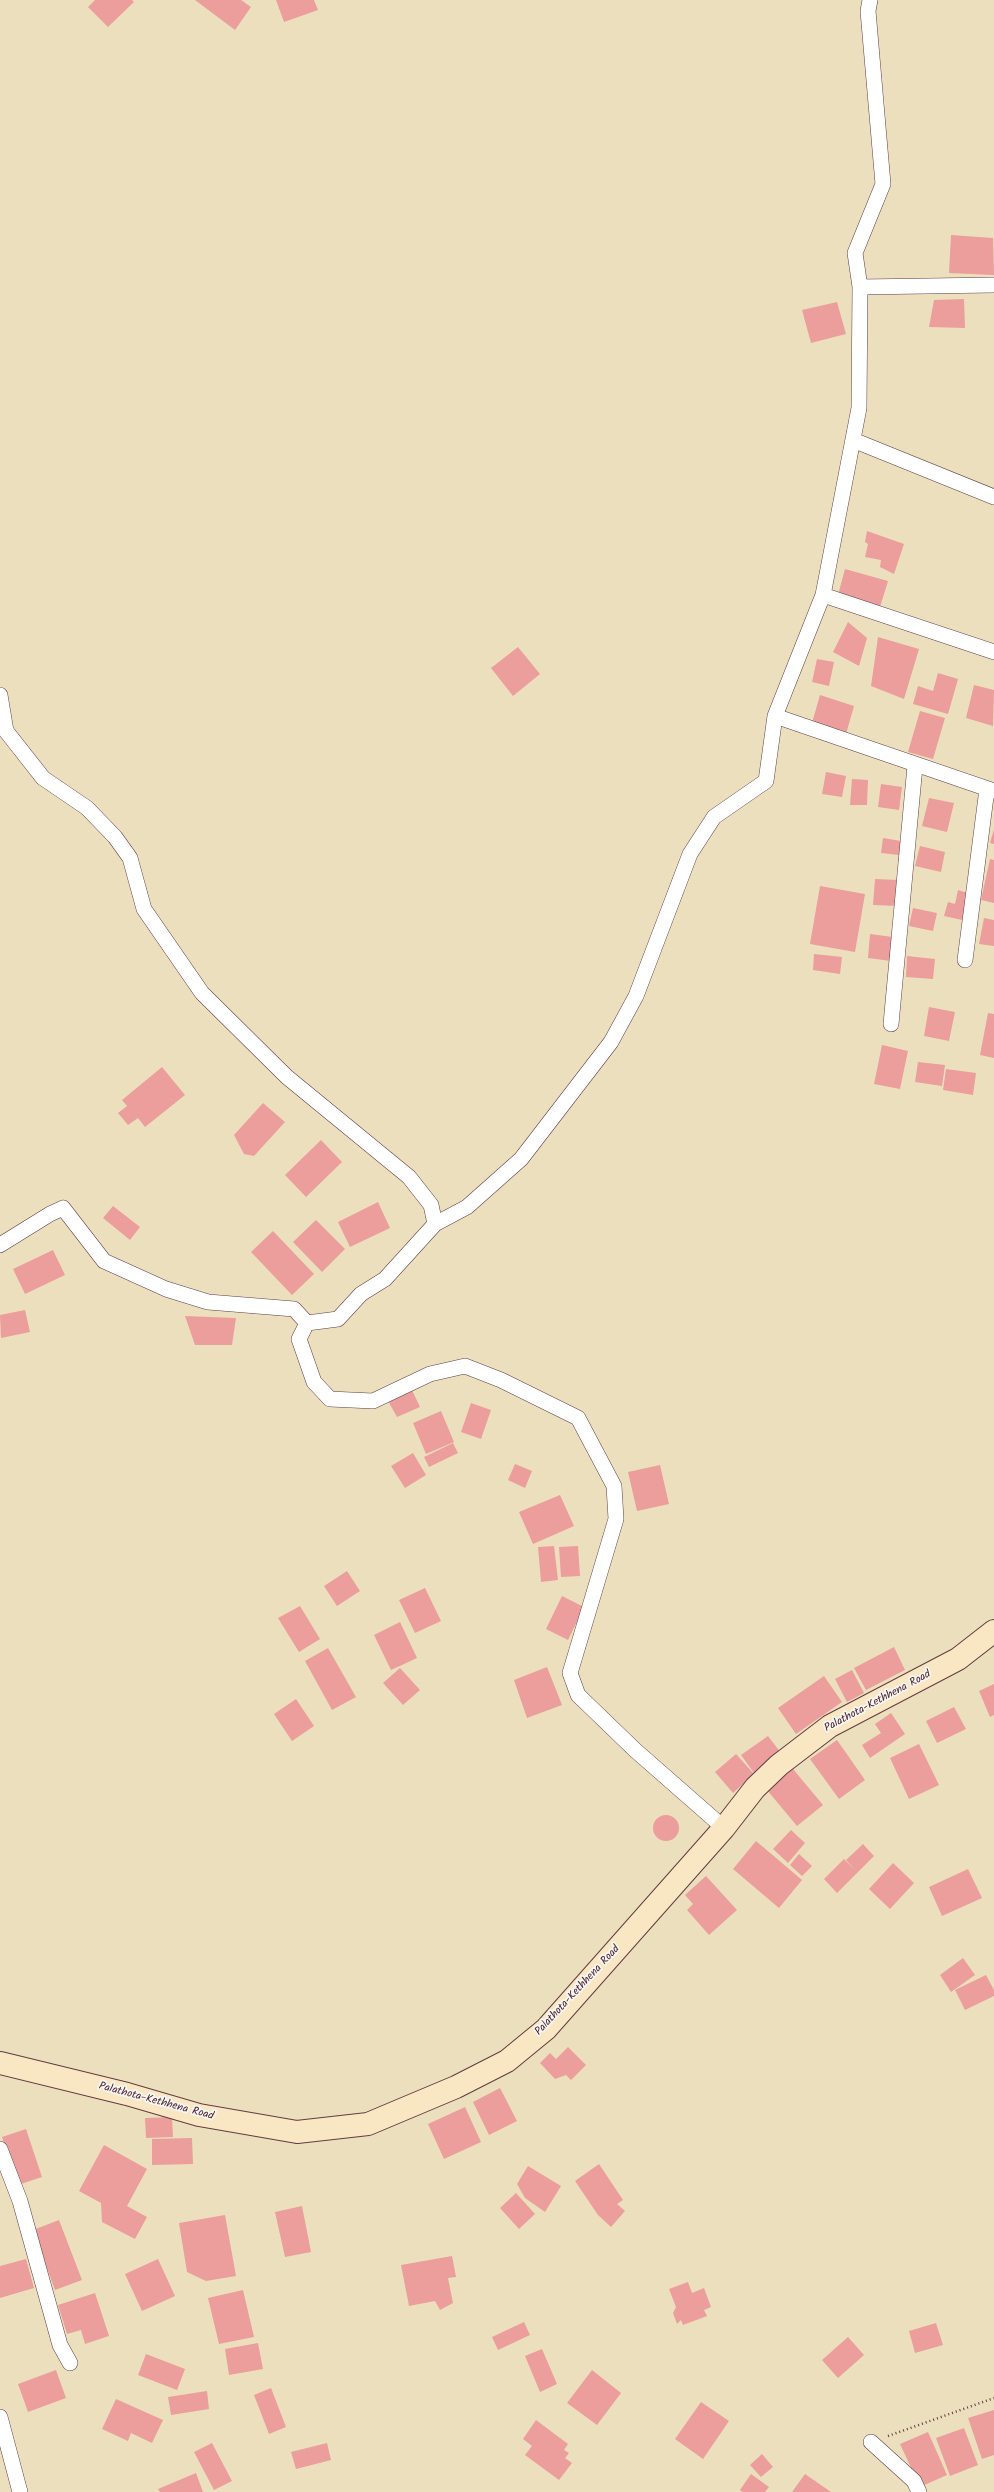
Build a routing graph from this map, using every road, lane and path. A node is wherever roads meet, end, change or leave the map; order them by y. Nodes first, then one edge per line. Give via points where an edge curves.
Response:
1 (870, 0) edge
2 (994, 286) edge
3 (860, 287) junction
4 (853, 440) junction
5 (994, 497) edge
6 (823, 596) junction
7 (994, 652) edge
8 (0, 695) edge
9 (776, 716) junction
10 (915, 766) junction
11 (990, 790) edge
12 (965, 960) dead end
13 (891, 1024) dead end
14 (435, 1224) junction
15 (0, 1245) edge
16 (307, 1323) junction
17 (994, 1631) edge
18 (724, 1828) junction
19 (0, 2063) edge
20 (0, 2149) edge
21 (70, 2363) dead end
22 (994, 2398) edge
23 (0, 2417) edge
24 (871, 2442) joint
25 (20, 2492) edge
26 (919, 2492) edge

1 - 3 street via 868,11 883,184 855,253
2 - 3 street
3 - 4 street via 860,408
4 - 5 street
4 - 6 street
6 - 7 street
6 - 9 street
8 - 14 street via 6,731 43,778 87,808 115,837 130,858 144,909 202,993 287,1077 409,1177 431,1205
9 - 10 street
9 - 14 street via 766,781 714,817 690,854 636,996 611,1042 521,1159 466,1207
10 - 11 street
10 - 13 street
11 - 12 street
14 - 16 street via 385,1279 361,1294 338,1319
15 - 16 street via 63,1208 104,1261 166,1289 208,1302 294,1309
16 - 18 street via 299,1339 314,1382 330,1399 373,1401 430,1374 465,1366 501,1380 578,1418 614,1486 616,1519 570,1672 578,1695 634,1750
17 - 18 street, Palathota-Kethhena Road via 958,1659 830,1726 779,1765 755,1788
18 - 19 street, Palathota-Kethhena Road via 540,2034 507,2061 456,2087 368,2124 297,2132 199,2115 127,2094
20 - 21 street via 20,2201 60,2345
22 - 24 path
23 - 25 street
24 - 26 street via 914,2481

